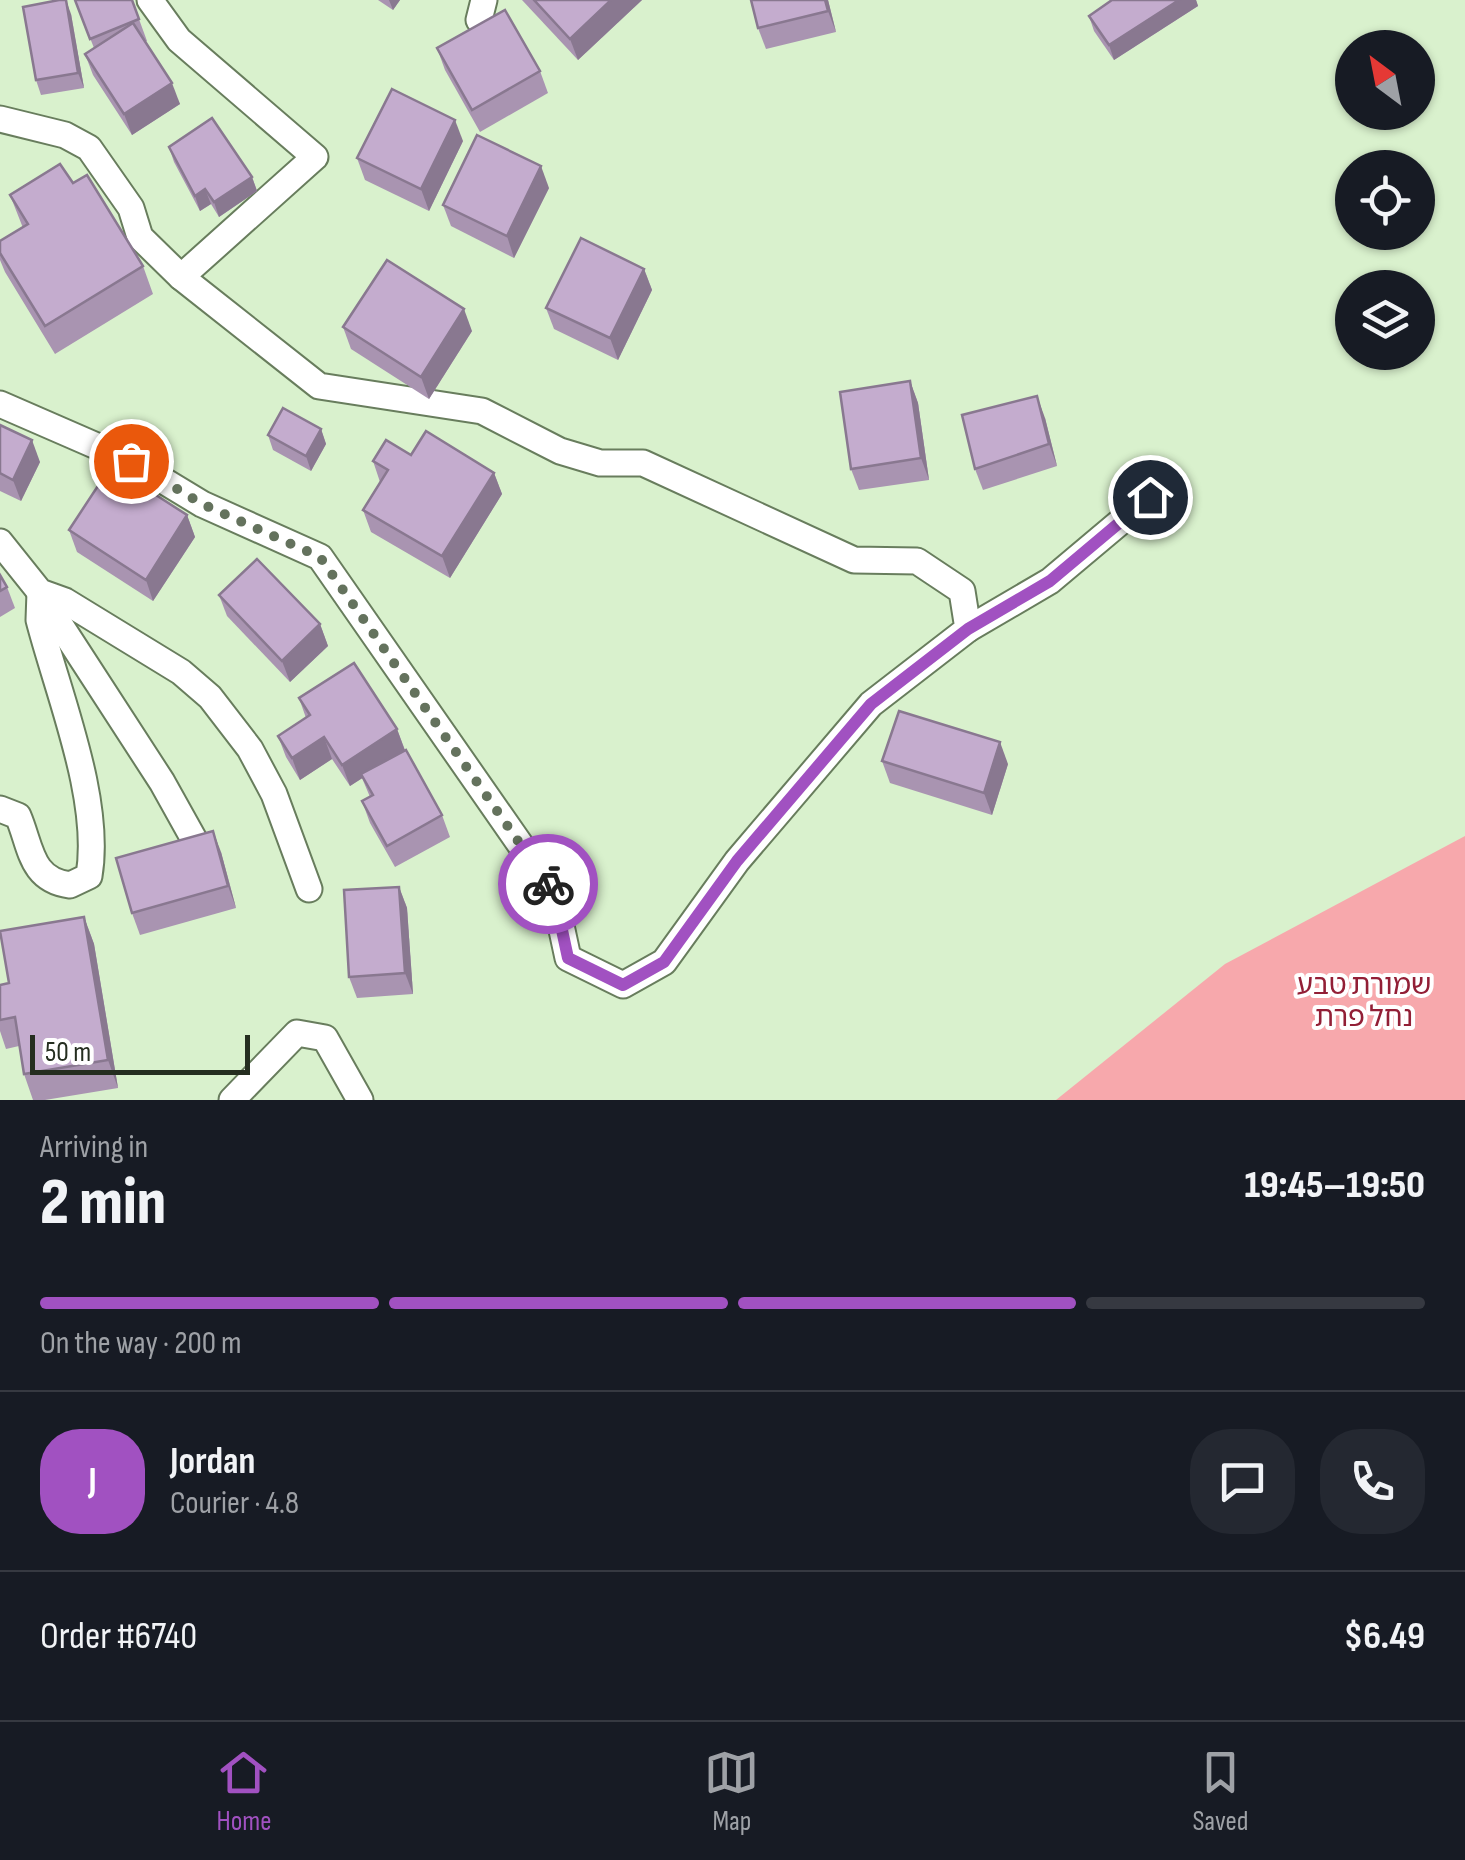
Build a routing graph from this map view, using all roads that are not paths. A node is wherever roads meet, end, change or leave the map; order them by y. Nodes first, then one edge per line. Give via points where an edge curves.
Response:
1 (150, 0) edge
2 (0, 120) edge
3 (181, 277) junction
4 (0, 404) edge
5 (1150, 497) dead end
6 (0, 542) edge
7 (40, 592) junction
8 (968, 629) junction
9 (0, 809) edge
10 (196, 843) edge
11 (310, 888) dead end
12 (232, 1100) edge
13 (360, 1100) edge

1 - 3 street via 179,40 315,157
2 - 3 street via 65,135 89,148 131,208 140,237
3 - 8 street via 318,386 482,411 560,451 600,463 644,462 854,560 917,561 962,591
4 - 8 street via 131,461 202,504 320,557 554,893 568,958 623,985 664,962 737,861 871,704
5 - 8 street via 1050,581
6 - 7 street
7 - 9 street via 39,620 82,783 92,844 89,876 70,885 46,879 18,816
7 - 10 street
7 - 11 street via 65,600 210,697 266,779
12 - 13 street via 298,1033 325,1038

